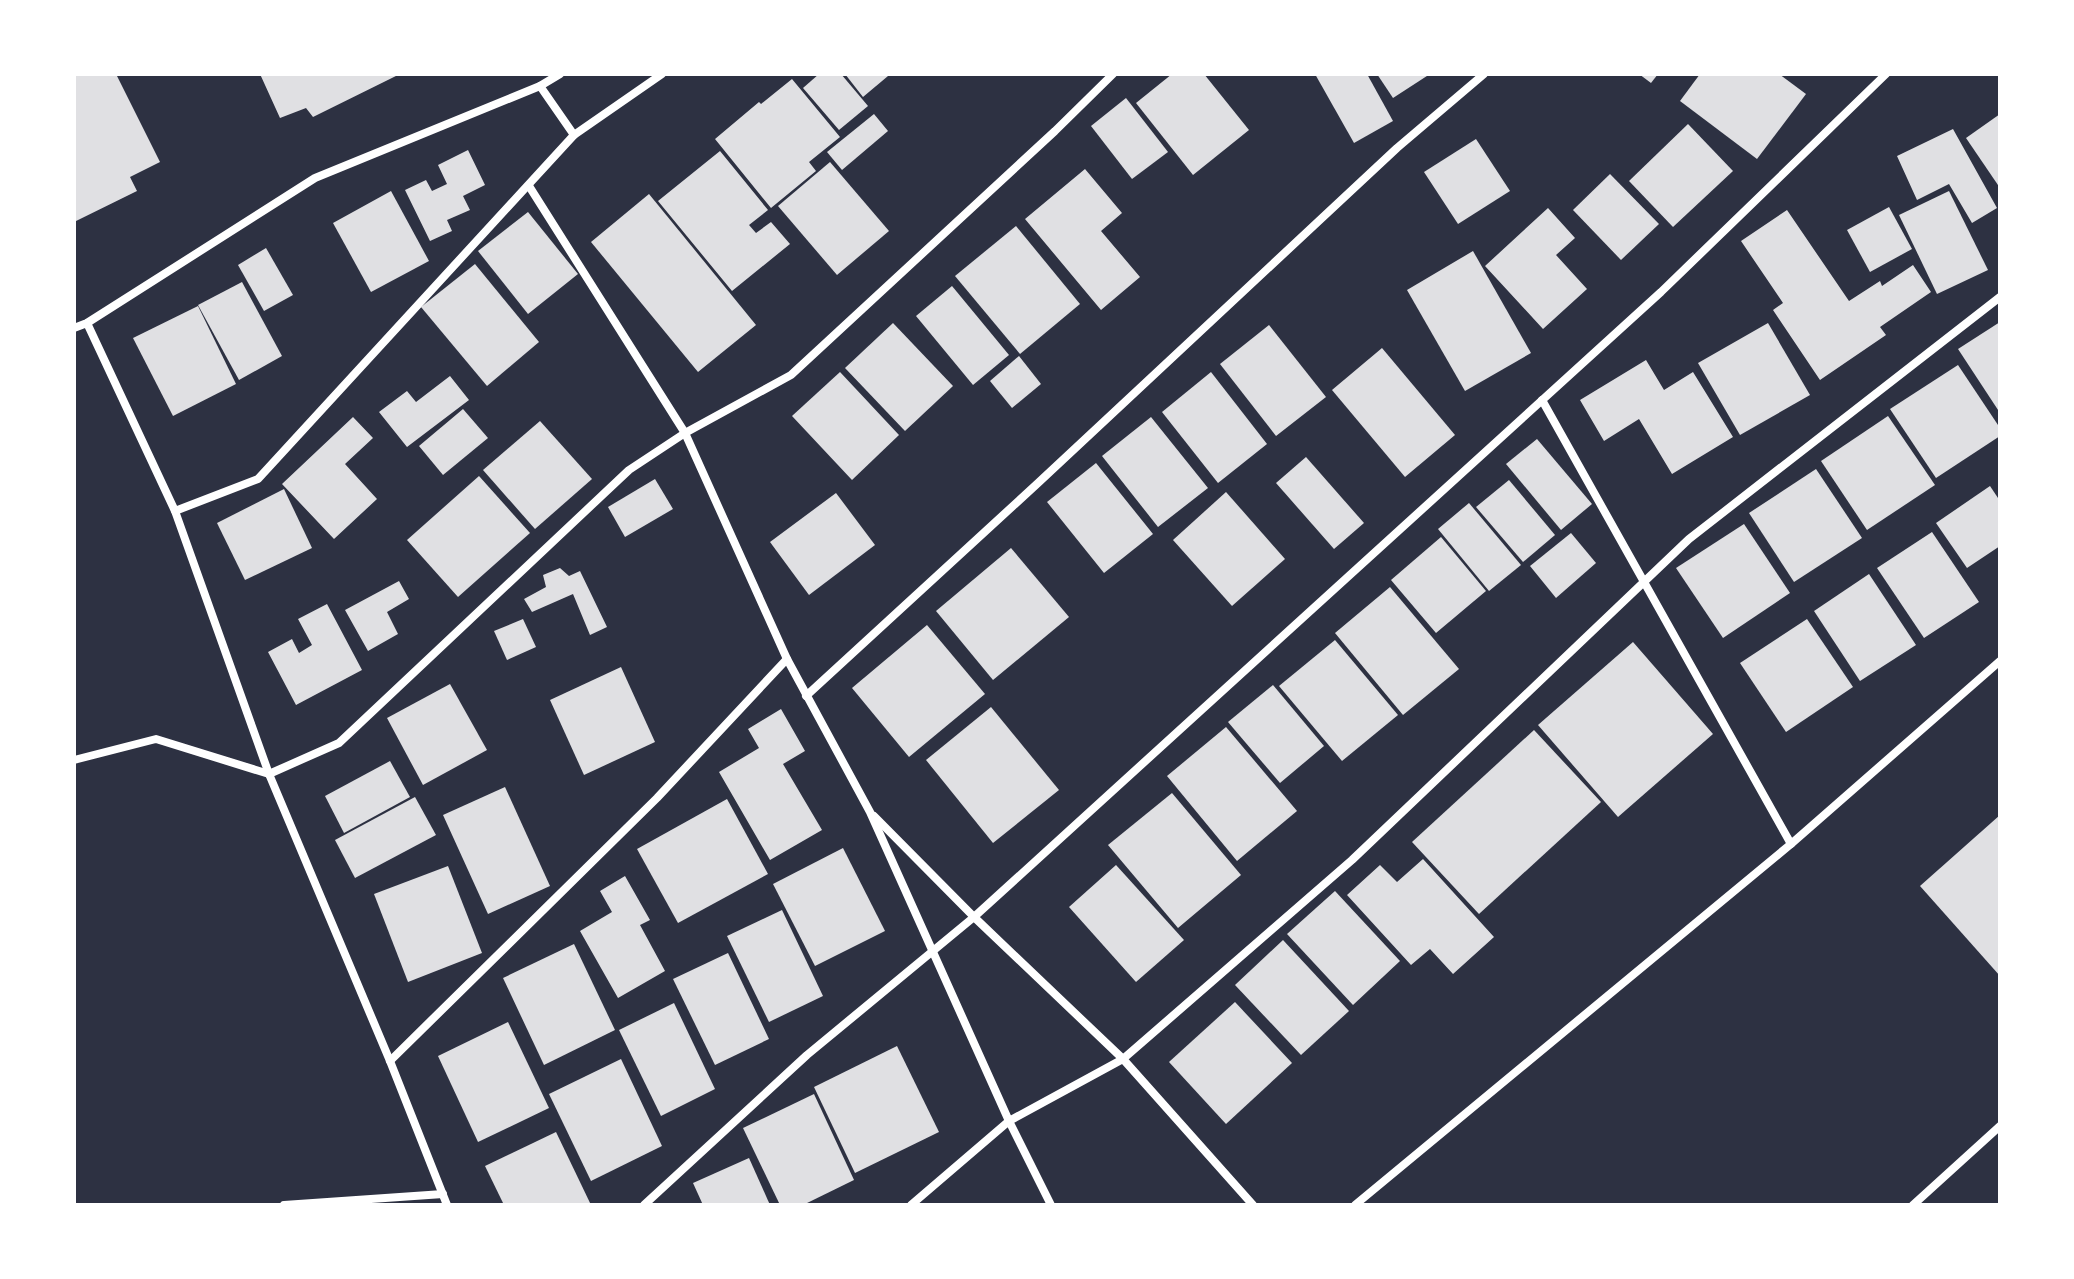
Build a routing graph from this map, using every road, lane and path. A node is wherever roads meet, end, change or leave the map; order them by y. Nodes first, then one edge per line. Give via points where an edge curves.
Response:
1 (560, 74) edge
2 (662, 74) edge
3 (1113, 74) edge
4 (1484, 74) edge
5 (1886, 74) edge
6 (540, 86) junction
7 (574, 135) junction
8 (529, 186) junction
9 (2000, 297) edge
10 (87, 323) junction
11 (74, 328) edge
12 (1542, 400) junction
13 (685, 433) junction
14 (175, 511) junction
15 (1645, 581) junction
16 (787, 659) junction
17 (2000, 661) edge
18 (806, 696) junction
19 (74, 760) edge
20 (269, 774) junction
21 (870, 812) junction
22 (1791, 844) junction
23 (974, 917) junction
24 (933, 951) junction
25 (1123, 1059) junction
26 (390, 1061) junction
27 (1009, 1121) junction
28 (2000, 1126) edge
29 (443, 1194) junction
30 (284, 1205) edge
31 (447, 1205) edge
32 (644, 1205) edge
33 (911, 1205) edge
34 (1051, 1205) edge
35 (1253, 1205) edge
36 (1355, 1205) edge
37 (1913, 1205) edge

1 - 6 street
2 - 7 street
3 - 13 street via 791,375
4 - 18 street via 1385,159
5 - 12 street
6 - 7 street
6 - 10 street via 315,178
7 - 8 street
8 - 13 street
8 - 14 street via 258,479
9 - 15 street via 1689,539
10 - 11 street
10 - 14 street
12 - 15 street
12 - 23 street
13 - 16 street
13 - 20 street via 629,470 339,743
14 - 20 street
15 - 22 street
15 - 25 street via 1352,860
16 - 18 street
16 - 26 street via 657,798
17 - 22 street
18 - 21 street
19 - 20 street via 156,739
20 - 26 street
21 - 23 street
21 - 24 street
22 - 36 street
23 - 24 street
23 - 25 street
24 - 27 street
24 - 32 street via 807,1055
25 - 27 street
25 - 35 street
26 - 29 street
27 - 33 street
27 - 34 street
28 - 37 street
29 - 30 street
29 - 31 street

